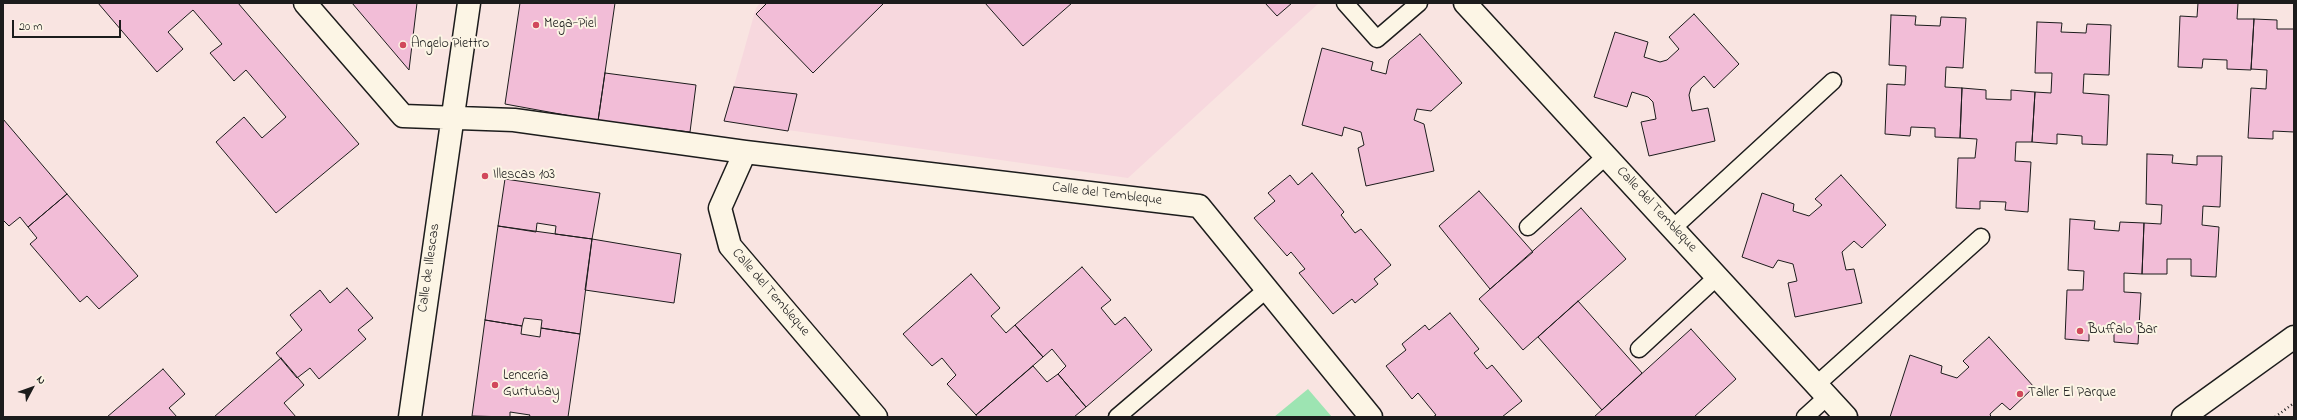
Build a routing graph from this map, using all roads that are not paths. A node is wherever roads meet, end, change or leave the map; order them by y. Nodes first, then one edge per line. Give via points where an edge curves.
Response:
1 (305, 3) edge
2 (469, 3) edge
3 (1345, 3) edge
4 (1419, 3) edge
5 (1465, 3) edge
6 (1833, 81) dead end
7 (452, 118) junction
8 (745, 152) junction
9 (1606, 156) junction
10 (1528, 227) dead end
11 (1673, 228) junction
12 (1981, 237) dead end
13 (1718, 276) junction
14 (1266, 290) junction
15 (2294, 337) edge
16 (1639, 349) dead end
17 (1822, 391) junction
18 (410, 417) edge
19 (876, 417) edge
20 (1117, 417) edge
21 (1371, 417) edge
22 (1805, 417) edge
23 (1846, 417) edge
24 (2183, 417) edge

1 - 7 street via 403,116
2 - 7 street, Calle de Illescas
3 - 4 lane via 1377,39
5 - 9 street, Calle del Tembleque
6 - 11 lane
7 - 8 street, Calle del Tembleque via 514,120
7 - 18 street, Calle de Illescas
8 - 14 street, Calle del Tembleque via 1199,206
8 - 19 street, Calle del Tembleque via 720,208 730,246
9 - 10 lane
9 - 11 street, Calle del Tembleque
11 - 13 street, Calle del Tembleque
12 - 17 lane
13 - 16 lane
13 - 17 street, Calle del Tembleque
14 - 20 lane
14 - 21 street, Calle del Tembleque
15 - 24 street
17 - 22 lane
17 - 23 street, Calle del Tembleque

